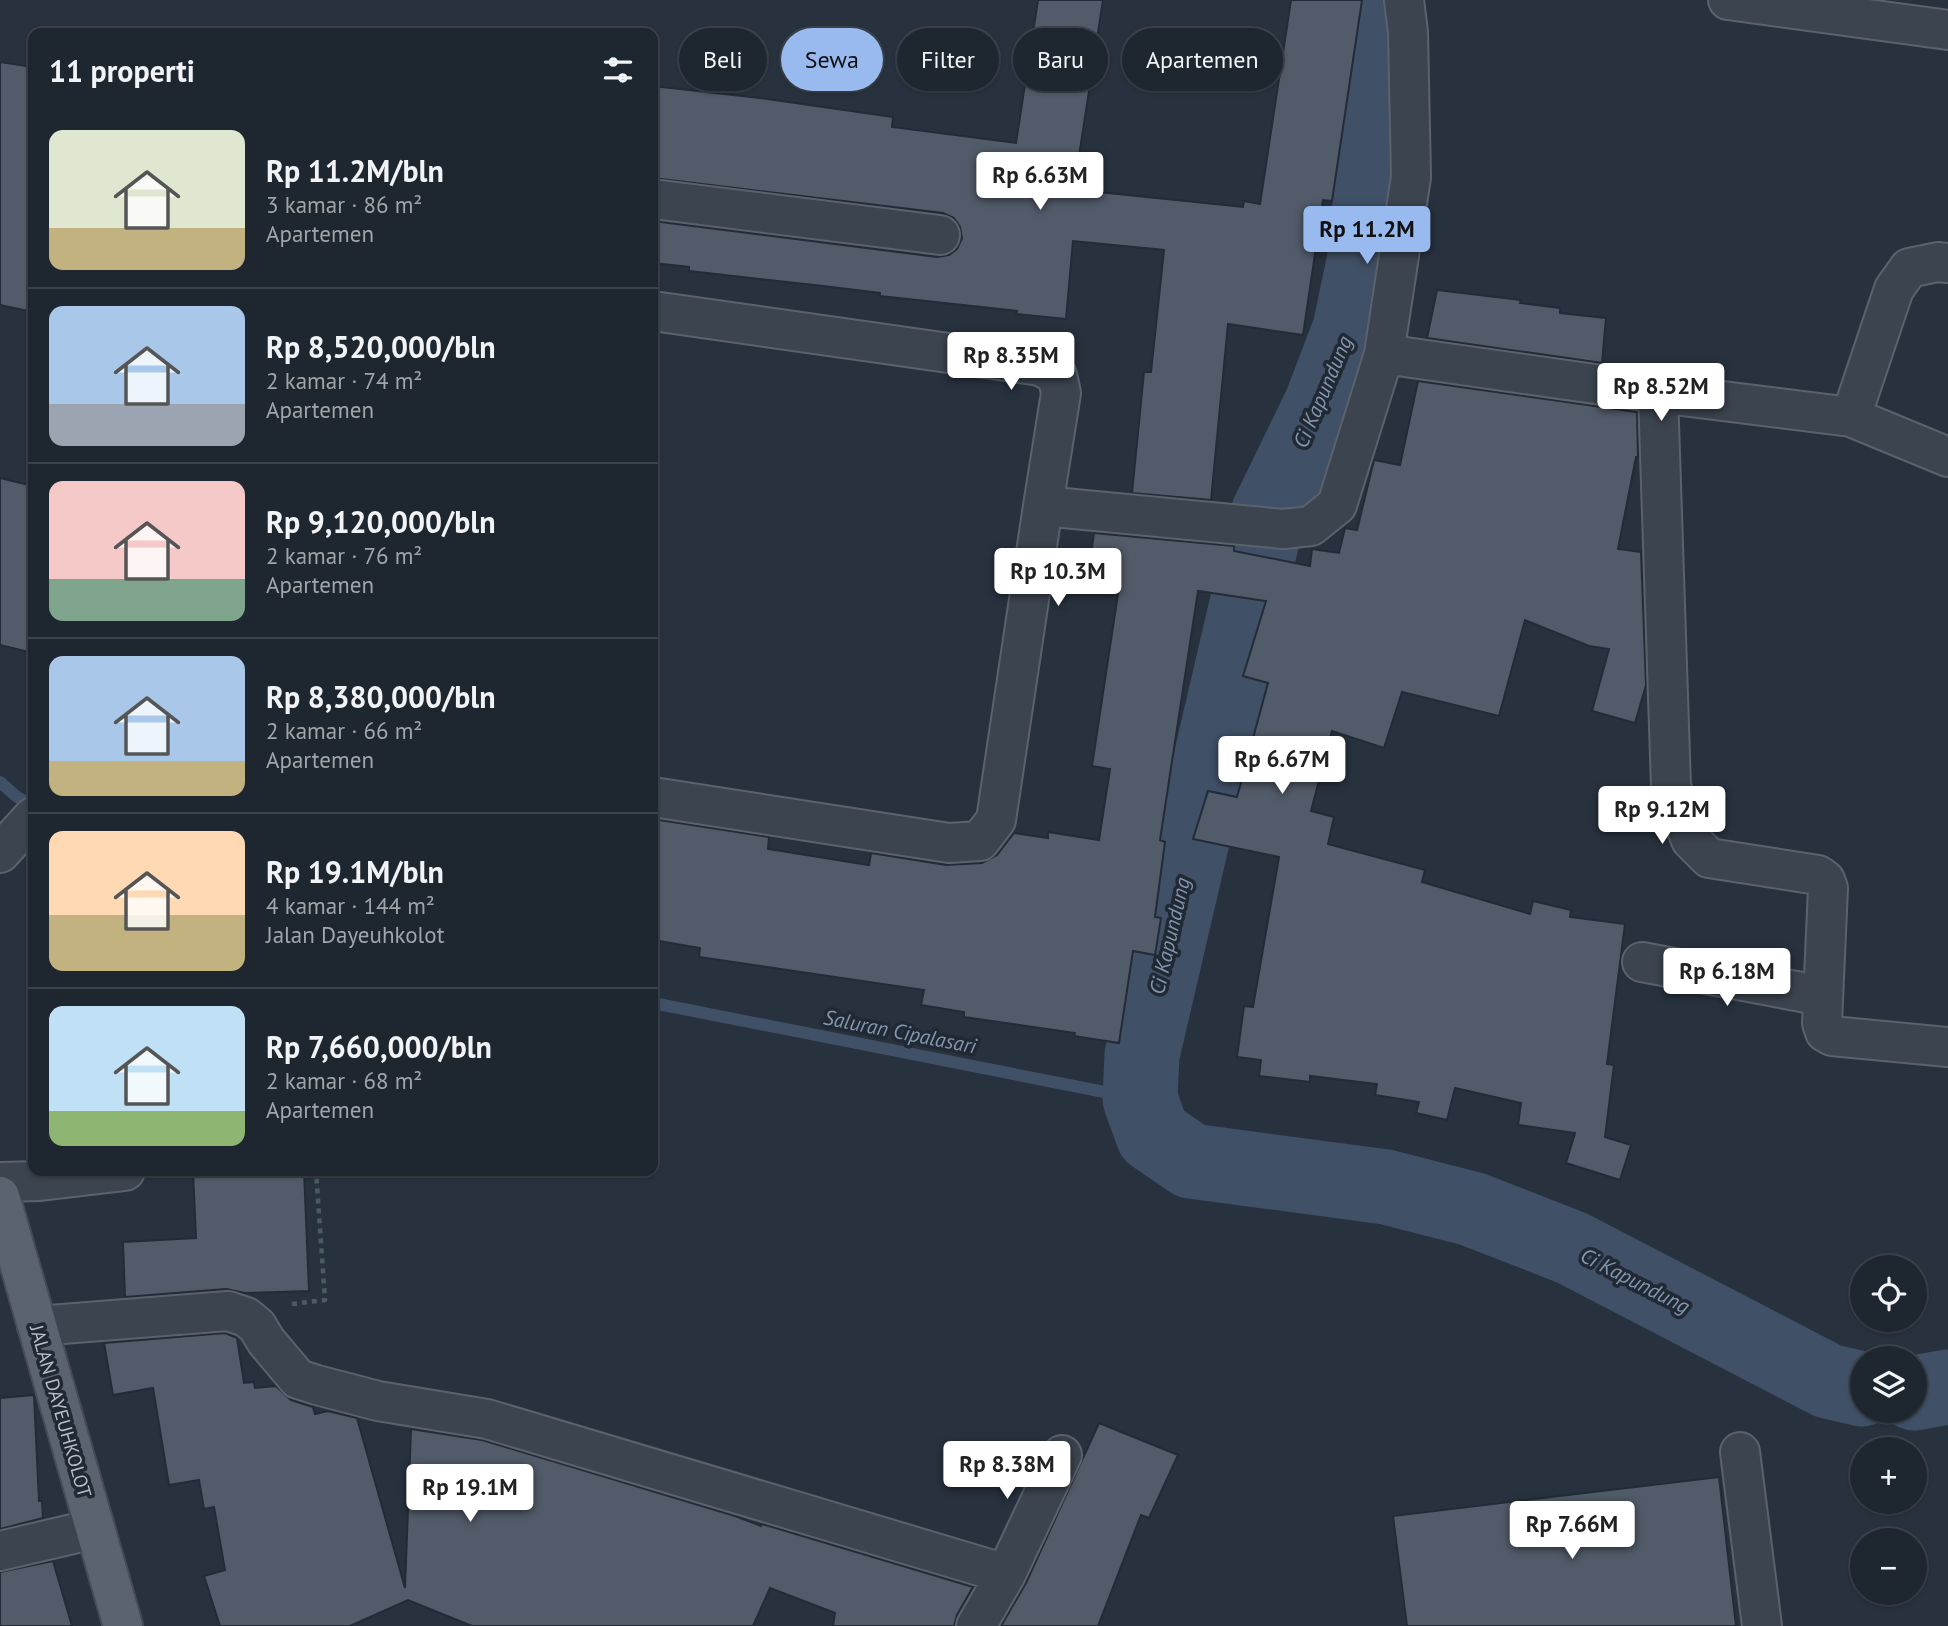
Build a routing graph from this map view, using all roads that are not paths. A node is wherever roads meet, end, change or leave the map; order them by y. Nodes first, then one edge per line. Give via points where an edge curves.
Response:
1 (1404, 0) edge
2 (1728, 0) edge
3 (1948, 30) edge
4 (658, 200) edge
5 (940, 235) dead end
6 (1948, 263) edge
7 (658, 312) edge
8 (1384, 354) junction
9 (1658, 393) junction
10 (1852, 417) junction
11 (1948, 457) edge
12 (1043, 506) junction
13 (658, 798) edge
14 (28, 822) edge
15 (0, 853) edge
16 (1642, 962) dead end
17 (1823, 996) junction
18 (1948, 1047) edge
19 (82, 1176) edge
20 (1, 1202) edge
21 (37, 1326) junction
22 (1740, 1452) dead end
23 (1062, 1455) dead end
24 (94, 1529) junction
25 (0, 1551) edge
26 (1006, 1574) junction
27 (123, 1626) edge
28 (976, 1626) edge
29 (1762, 1626) edge

1 - 8 street via 1411,177
2 - 3 street
4 - 5 street
6 - 10 street via 1909,268 1894,289
7 - 12 street via 1040,366 1057,375 1061,393
8 - 9 street
8 - 12 street via 1337,505 1311,526 1283,529
9 - 10 street
9 - 17 street via 1671,787 1691,840 1709,858 1818,875 1825,880
10 - 11 street
12 - 13 street via 996,820 980,841 949,843
14 - 15 street
16 - 17 street
17 - 18 street via 1822,1023 1832,1036
19 - 20 street via 40,1181
20 - 21 main road, JALAN DAYEUHKOLOT
21 - 24 main road, JALAN DAYEUHKOLOT
21 - 26 street via 228,1311 257,1326 298,1378 317,1385 378,1401 487,1419
22 - 29 street
23 - 26 street
24 - 25 street
24 - 27 main road, JALAN DAYEUHKOLOT
26 - 28 street

